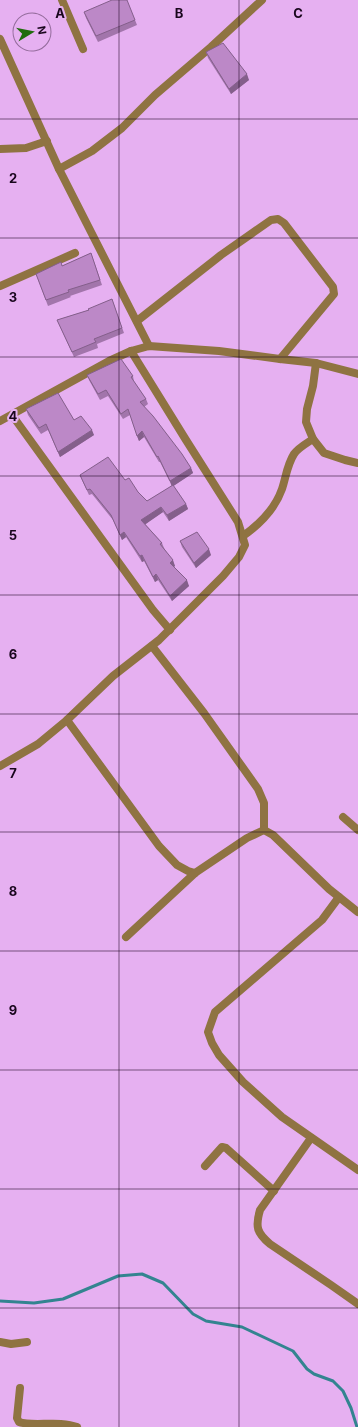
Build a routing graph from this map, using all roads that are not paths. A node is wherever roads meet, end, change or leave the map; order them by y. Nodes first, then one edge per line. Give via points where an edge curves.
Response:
1 (62, 0) edge
2 (262, 0) edge
3 (0, 39) edge
4 (83, 49) dead end
5 (47, 141) junction
6 (0, 149) edge
7 (59, 168) junction
8 (75, 253) dead end
9 (0, 286) edge
10 (136, 321) junction
11 (150, 346) junction
12 (131, 351) junction
13 (280, 358) junction
14 (316, 363) junction
15 (358, 374) edge
16 (12, 415) junction
17 (0, 422) edge
18 (313, 439) junction
19 (358, 463) edge
20 (243, 536) junction
21 (170, 630) junction
22 (152, 646) junction
23 (67, 720) junction
24 (0, 766) edge
25 (343, 817) dead end
26 (264, 830) junction
27 (358, 830) edge
28 (195, 873) junction
29 (339, 897) junction
30 (358, 912) edge
31 (126, 937) dead end
32 (311, 1138) junction
33 (204, 1166) dead end
34 (358, 1170) edge
35 (274, 1191) junction
36 (358, 1304) edge
37 (0, 1342) edge
38 (27, 1342) dead end
39 (20, 1388) dead end
40 (77, 1427) edge

1 - 4 street
2 - 7 street via 155,95 122,128 92,151
3 - 5 street
5 - 6 street via 26,148
5 - 7 street
7 - 10 street
8 - 9 street
10 - 11 street
10 - 13 street via 222,255 271,220 278,219 284,223 329,281 334,294
11 - 12 street
11 - 13 street
12 - 16 street
12 - 20 street via 238,522
13 - 14 street
14 - 15 street
14 - 18 street via 306,422
16 - 17 street
16 - 21 street
18 - 19 street via 324,453
18 - 20 street via 295,453 289,462 281,491 272,508
20 - 21 street via 245,545 239,557
21 - 22 street
22 - 23 street via 113,676
22 - 26 street via 258,789 264,803
23 - 24 street via 38,744
23 - 28 street via 159,846 177,865
25 - 27 street
26 - 28 street via 247,838
26 - 29 street
28 - 31 street
29 - 30 street
29 - 32 street via 322,920 215,1012 208,1032 218,1055 243,1082 282,1117
32 - 34 street
32 - 35 street
33 - 35 street via 222,1147 226,1148
35 - 36 street via 260,1210 257,1220 261,1236
37 - 38 street
39 - 40 street via 17,1418 19,1422 41,1425 65,1423

